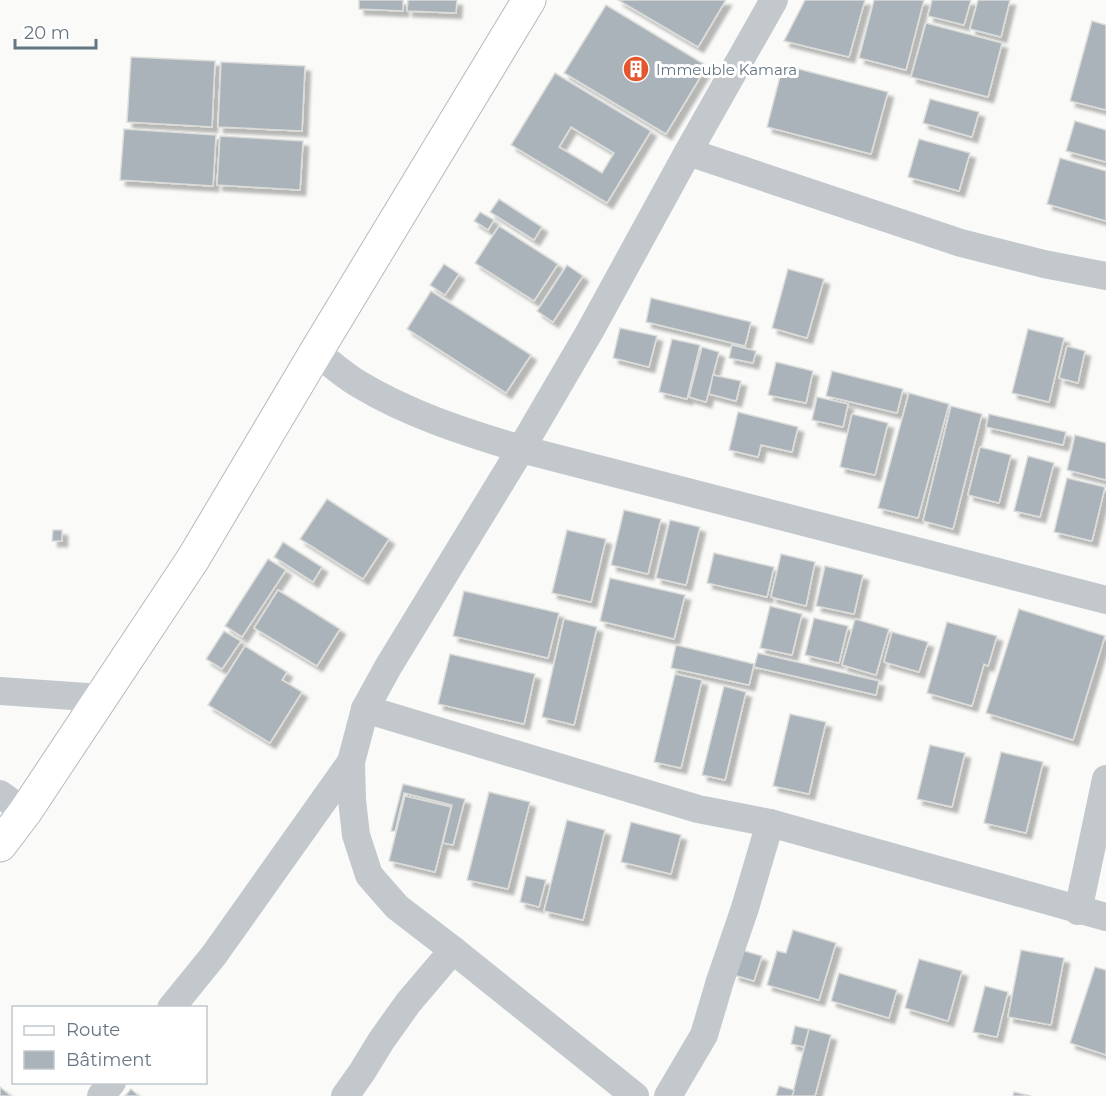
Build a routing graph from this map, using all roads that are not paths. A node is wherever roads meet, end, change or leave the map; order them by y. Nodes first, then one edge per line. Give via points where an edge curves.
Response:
1 (529, 0) edge
2 (774, 0) edge
3 (688, 152) junction
4 (1106, 276) edge
5 (316, 352) junction
6 (521, 449) junction
7 (1106, 600) edge
8 (0, 691) edge
9 (101, 698) junction
10 (364, 709) junction
11 (351, 762) junction
12 (1106, 779) edge
13 (13, 803) edge
14 (770, 823) junction
15 (0, 845) edge
16 (1078, 910) junction
17 (1106, 918) edge
18 (453, 950) junction
19 (173, 1006) edge
20 (111, 1084) edge
21 (101, 1096) edge
22 (345, 1096) edge
23 (635, 1096) edge
24 (669, 1096) edge

1 - 5 main road
2 - 3 street
3 - 4 street via 961,243
3 - 6 street
5 - 6 street via 356,382 408,411
5 - 9 main road via 193,559
6 - 7 street
6 - 10 street
8 - 9 street
9 - 13 main road
10 - 11 street
10 - 14 street via 698,808
11 - 18 street via 356,835 369,875 397,906
11 - 19 street
12 - 16 street
13 - 15 main road
14 - 16 street
14 - 24 street via 704,1035
16 - 17 street
18 - 22 street via 408,1003
18 - 23 street
20 - 21 street

